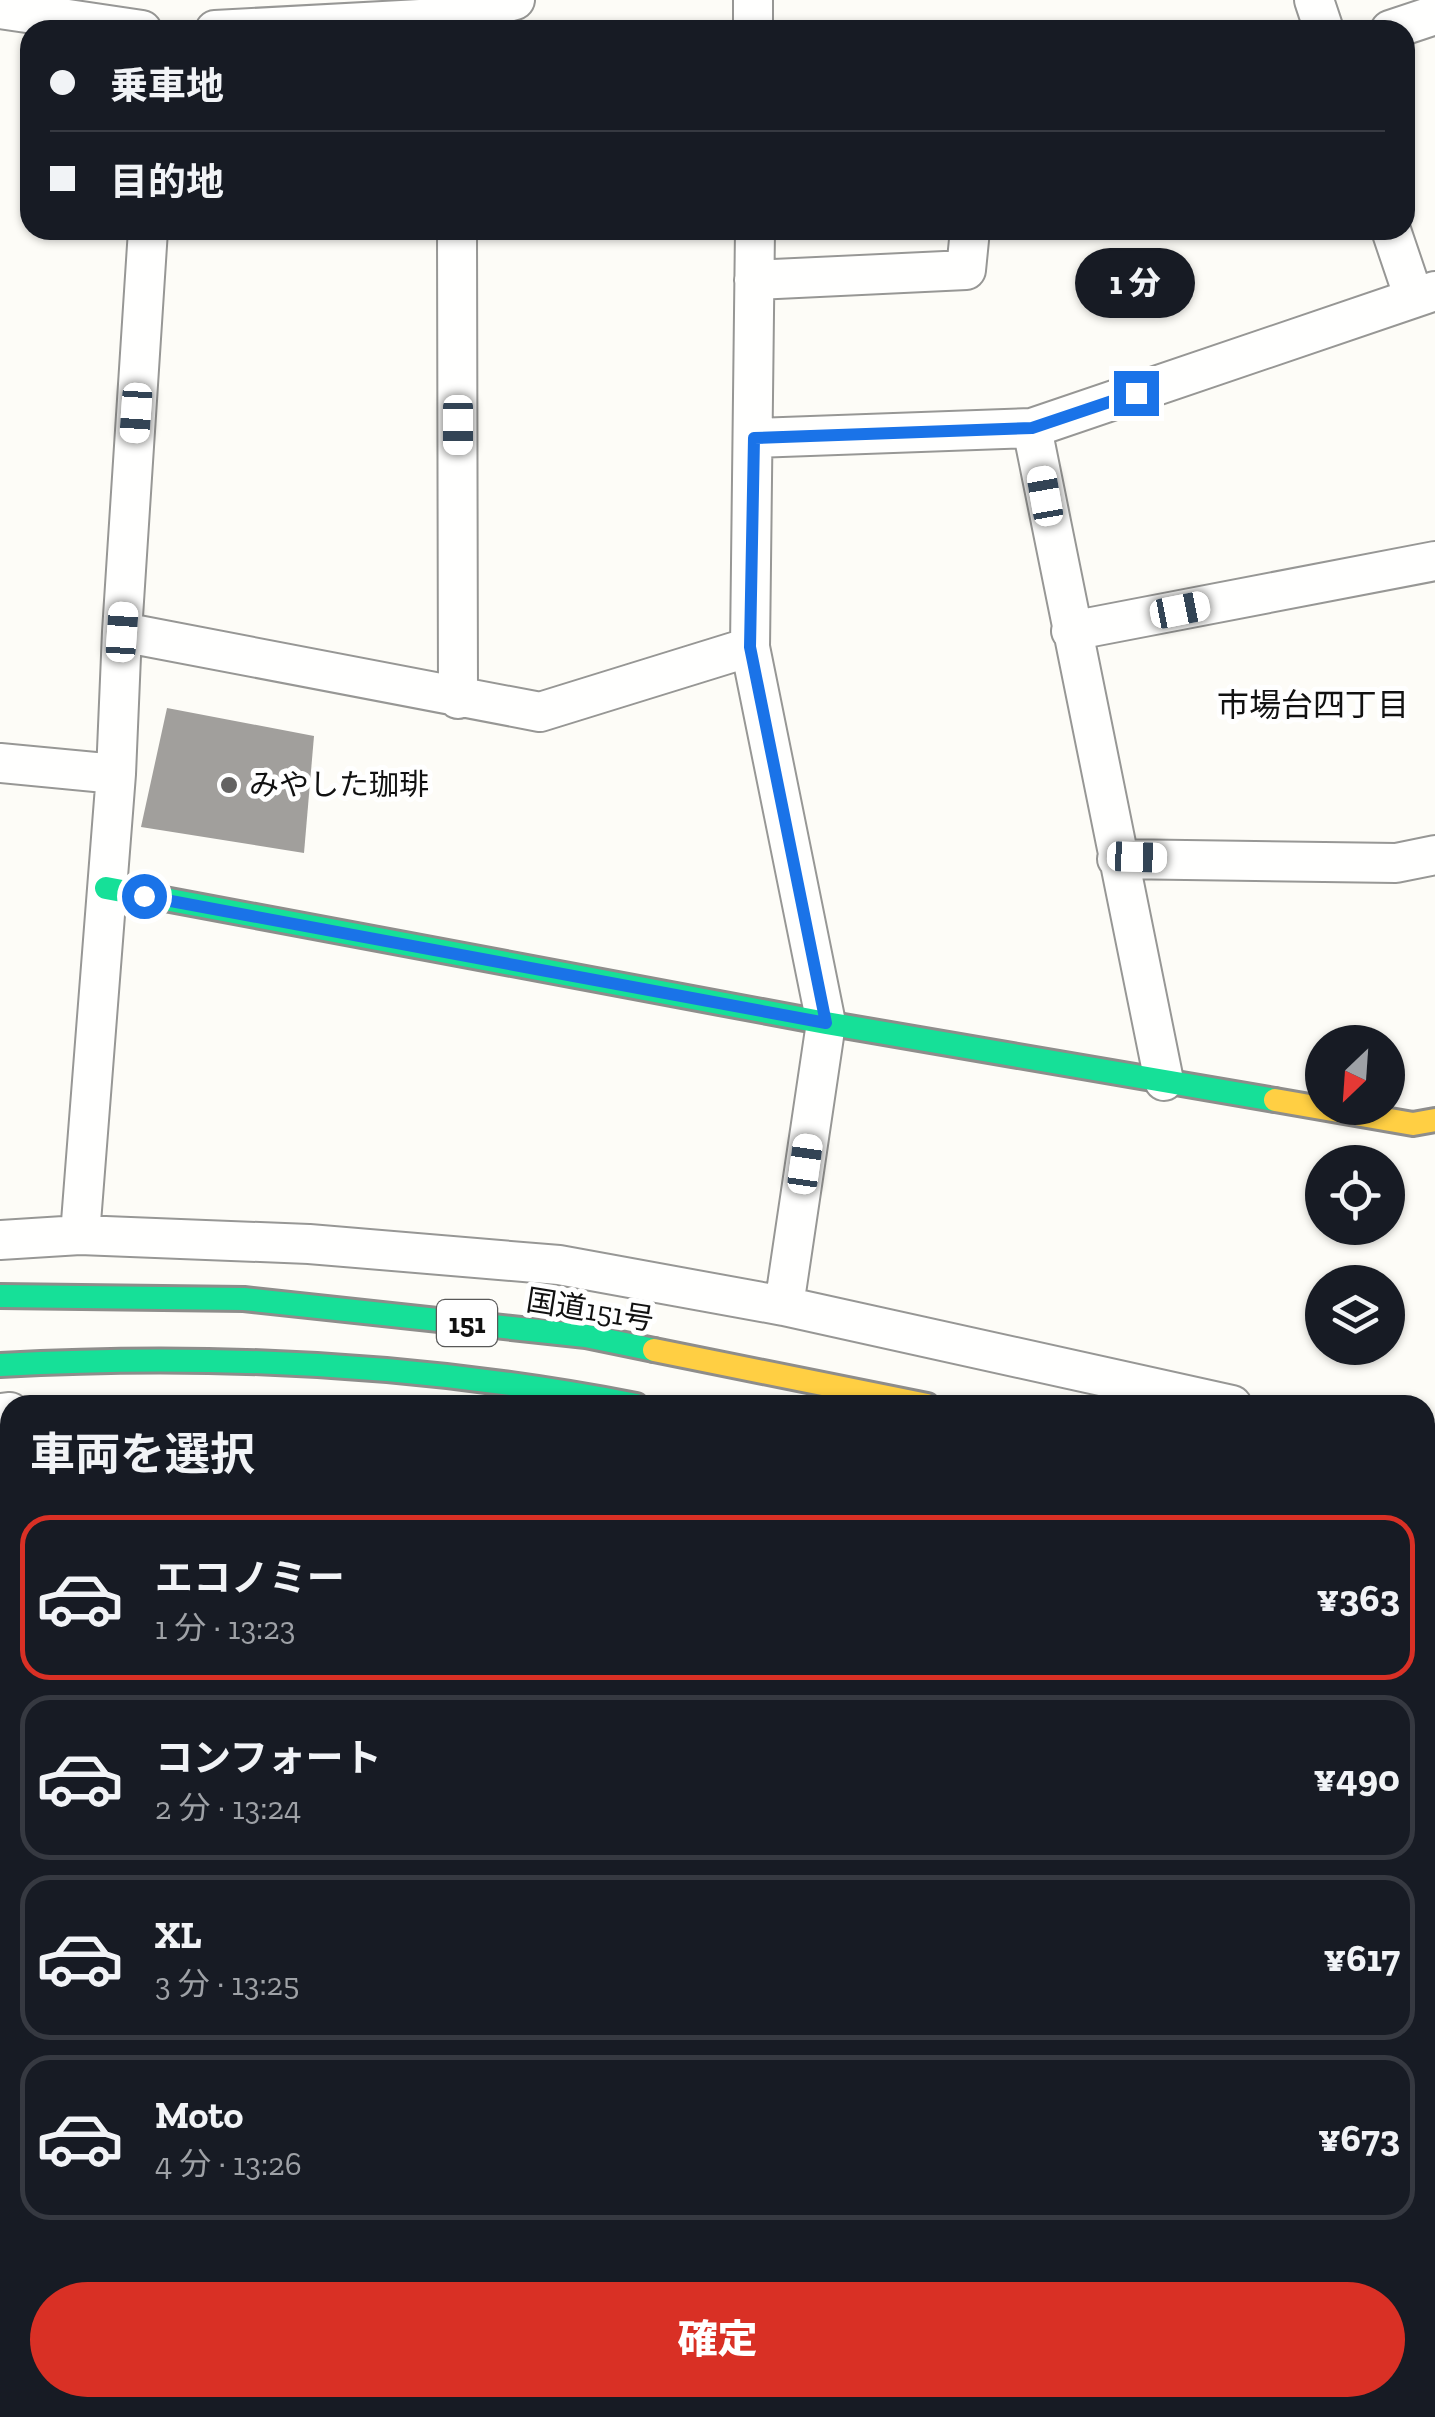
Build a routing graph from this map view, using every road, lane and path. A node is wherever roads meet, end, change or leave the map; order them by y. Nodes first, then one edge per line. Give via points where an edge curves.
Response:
1 (515, 0) edge
2 (0, 9) edge
3 (74, 20) edge
4 (465, 20) edge
5 (147, 240) edge
6 (457, 240) edge
7 (755, 240) edge
8 (969, 240) edge
9 (1396, 240) edge
10 (754, 280) junction
11 (1424, 295) edge
12 (1032, 428) junction
13 (754, 438) junction
14 (1435, 561) edge
15 (1071, 631) junction
16 (122, 632) junction
17 (750, 647) junction
18 (458, 699) junction
19 (0, 763) edge
20 (116, 774) junction
21 (1435, 855) edge
22 (1117, 859) junction
23 (106, 888) junction
24 (826, 1023) junction
25 (1164, 1080) junction
26 (1435, 1120) edge
27 (80, 1234) junction
28 (0, 1240) edge
29 (0, 1296) edge
30 (784, 1306) junction
31 (0, 1364) edge
32 (588, 1395) edge
33 (878, 1395) edge
34 (1187, 1395) edge

1 - 4 street
2 - 3 street
5 - 16 street
6 - 18 street
7 - 10 street
8 - 10 street via 966,270
9 - 11 street
10 - 13 street
11 - 12 street
12 - 13 street
12 - 15 street
13 - 17 street
14 - 15 street
15 - 22 street
16 - 18 street
16 - 20 street
17 - 18 street via 540,712
17 - 24 street
19 - 20 street
20 - 23 street
21 - 22 street via 1396,863
22 - 25 street
23 - 24 main road
23 - 27 street
24 - 25 main road
24 - 30 street
25 - 26 main road via 1414,1124
27 - 28 street
27 - 30 street via 558,1264
29 - 33 main road, 国道151号 / 151 via 244,1299 586,1336
30 - 34 street
31 - 32 main road, 151 via 147,1360 397,1371

